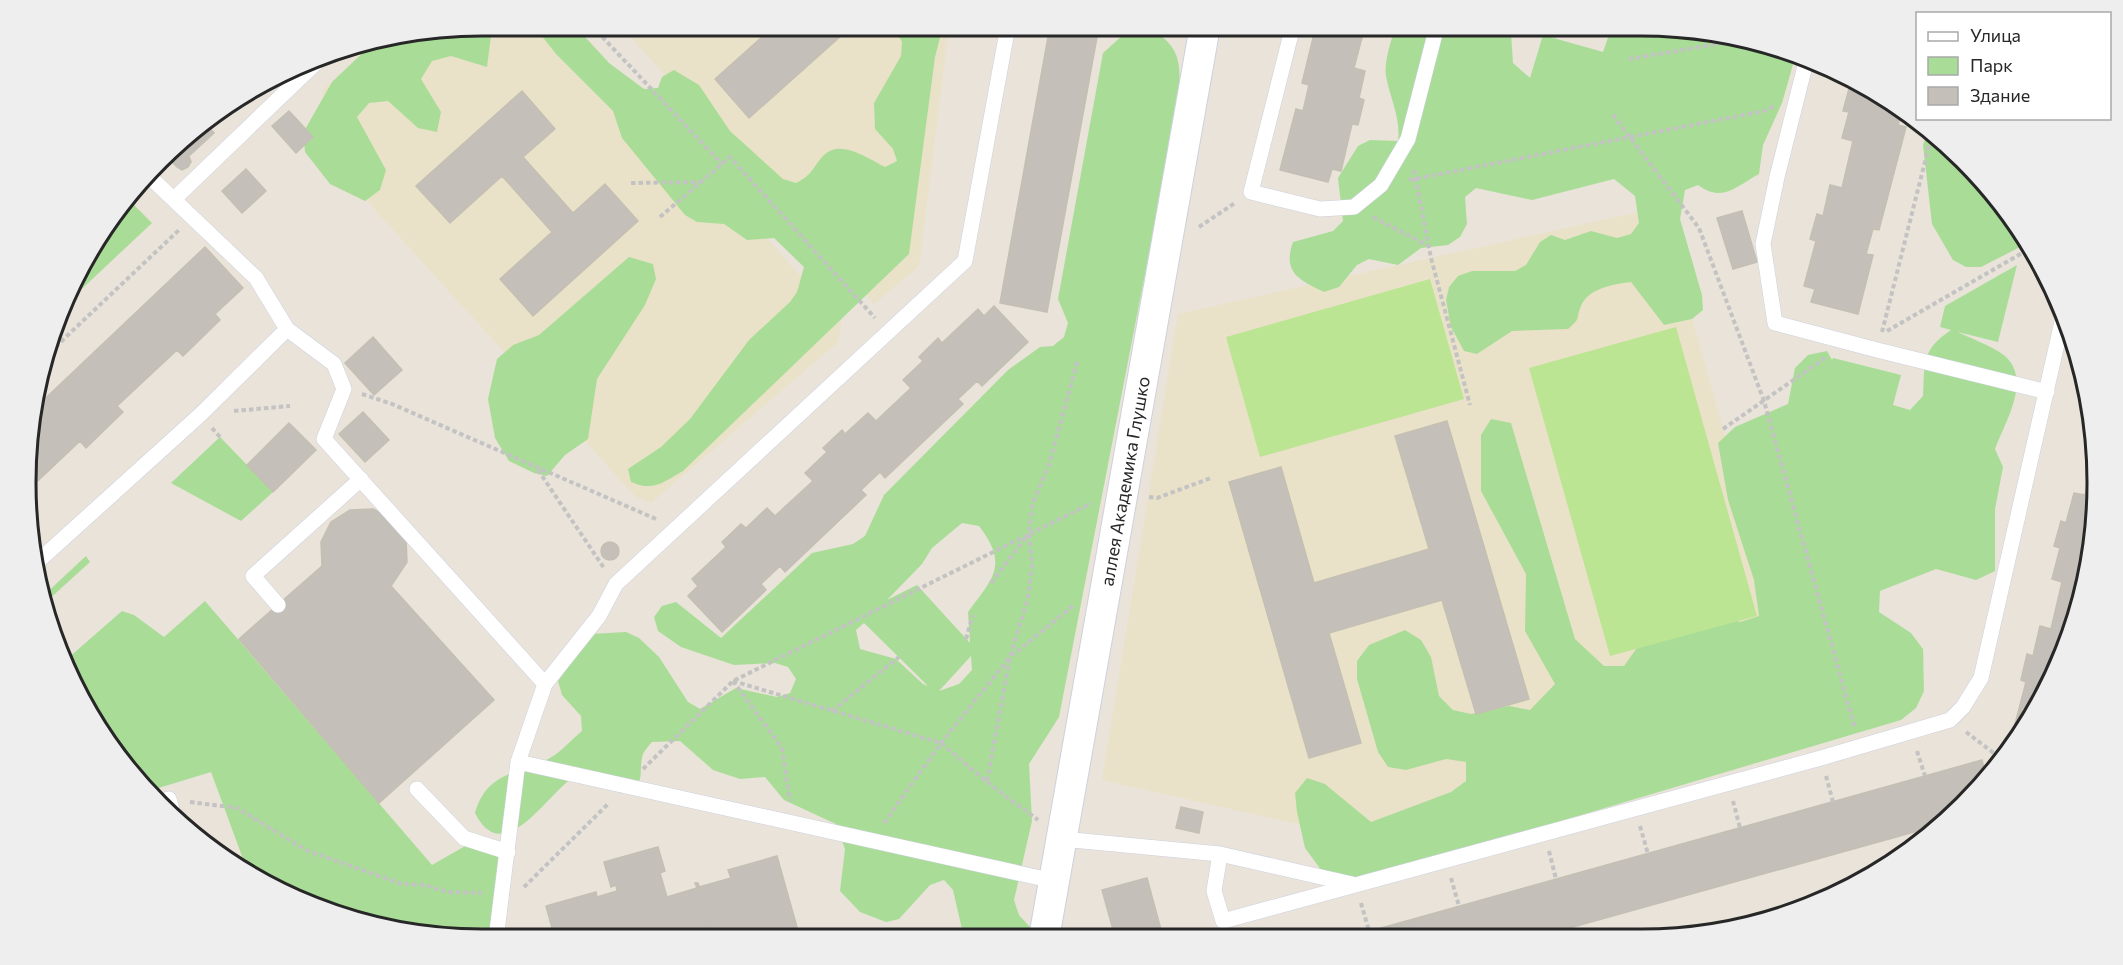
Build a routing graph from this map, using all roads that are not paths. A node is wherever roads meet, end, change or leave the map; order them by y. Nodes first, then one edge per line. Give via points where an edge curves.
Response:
1 (1006, 36) edge
2 (1203, 36) edge
3 (1290, 36) edge
4 (1434, 36) edge
5 (1805, 68) edge
6 (305, 73) edge
7 (154, 181) edge
8 (174, 199) junction
9 (287, 329) junction
10 (2060, 331) edge
11 (2047, 392) junction
12 (361, 479) junction
13 (43, 558) edge
14 (278, 605) dead end
15 (545, 684) junction
16 (518, 762) junction
17 (417, 789) dead end
18 (1062, 839) junction
19 (508, 852) junction
20 (1220, 854) junction
21 (1054, 881) junction
22 (1356, 885) junction
23 (497, 929) edge
24 (1046, 929) edge

1 - 15 lane via 965,261 616,584 598,616
2 - 18 street, аллея Академика Глушко via 1164,256 1130,500 1108,578
3 - 4 lane via 1251,192 1320,210 1354,207 1381,185 1408,140
5 - 11 lane via 1763,244 1775,323
6 - 8 lane
7 - 8 lane
8 - 9 lane via 256,278
9 - 12 lane via 334,364 344,389 324,439
9 - 13 lane via 201,414
10 - 11 lane
11 - 22 lane via 1981,678 1950,720
12 - 14 lane via 253,576
12 - 15 lane
15 - 16 lane
16 - 19 lane
16 - 21 lane
17 - 19 lane via 464,838
18 - 20 lane
18 - 21 street, аллея Академика Глушко
19 - 23 lane
20 - 22 lane
20 - 22 lane via 1214,891 1223,921
21 - 24 street, аллея Академика Глушко

